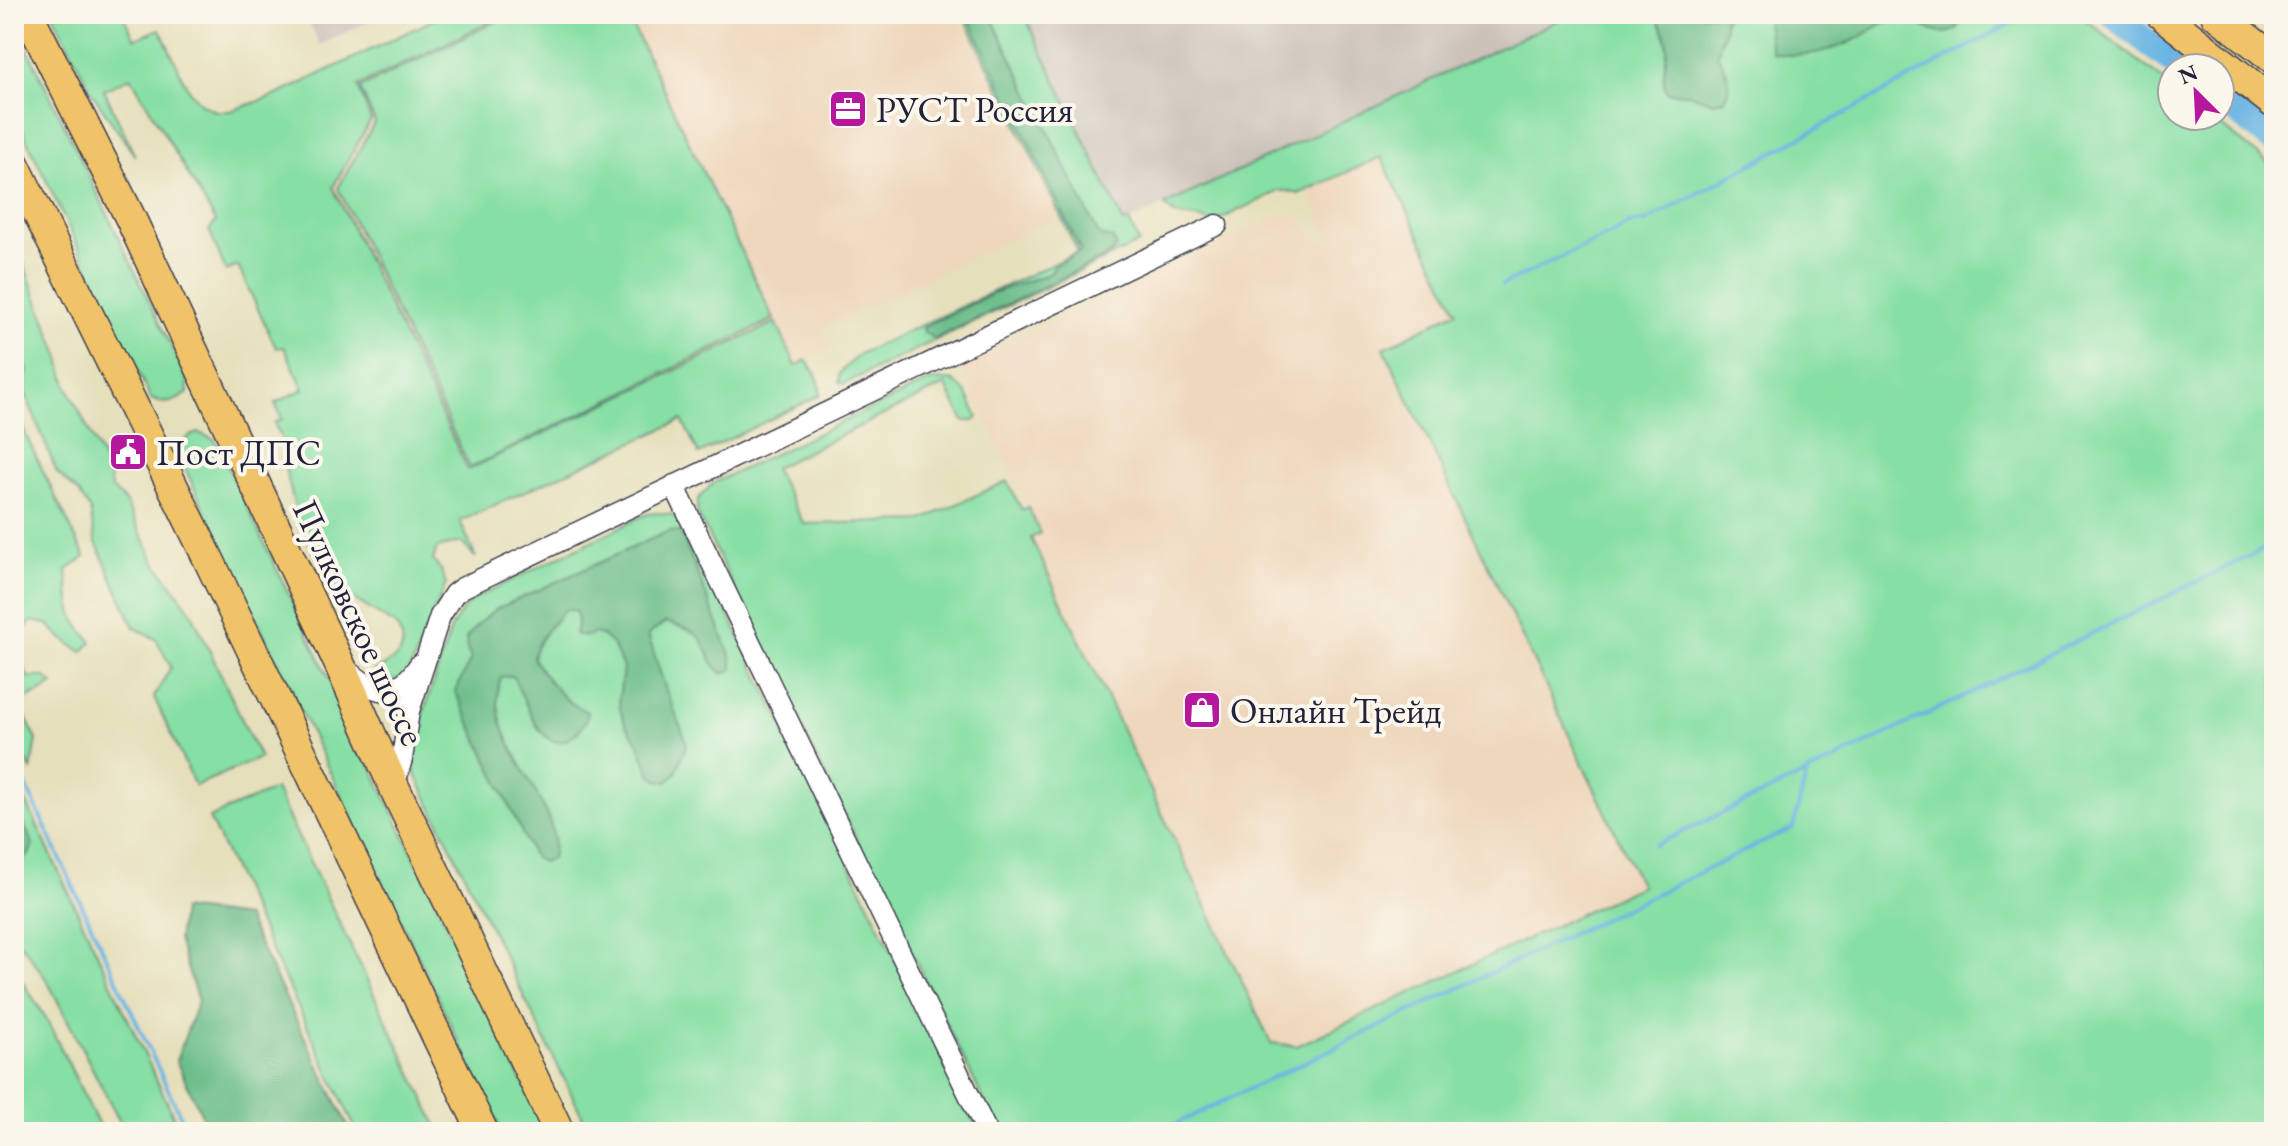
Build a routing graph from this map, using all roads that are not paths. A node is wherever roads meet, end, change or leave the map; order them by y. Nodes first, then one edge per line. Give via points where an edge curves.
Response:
1 (28, 14) edge
2 (2161, 14) edge
3 (2216, 14) edge
4 (2274, 59) edge
5 (2274, 103) edge
6 (14, 164) edge
7 (1217, 225) dead end
8 (674, 485) junction
9 (426, 658) junction
10 (339, 663) junction
11 (394, 787) junction
12 (483, 1132) edge
13 (559, 1132) edge
14 (987, 1132) edge

1 - 10 highway, Пулковское шоссе via 129,215
2 - 5 highway
3 - 4 highway
6 - 12 highway
7 - 8 street
8 - 9 street via 462,588 440,616
8 - 14 street
9 - 10 street via 409,681 390,690 365,684
9 - 11 street
10 - 11 highway, Пулковское шоссе
11 - 13 highway, Пулковское шоссе

